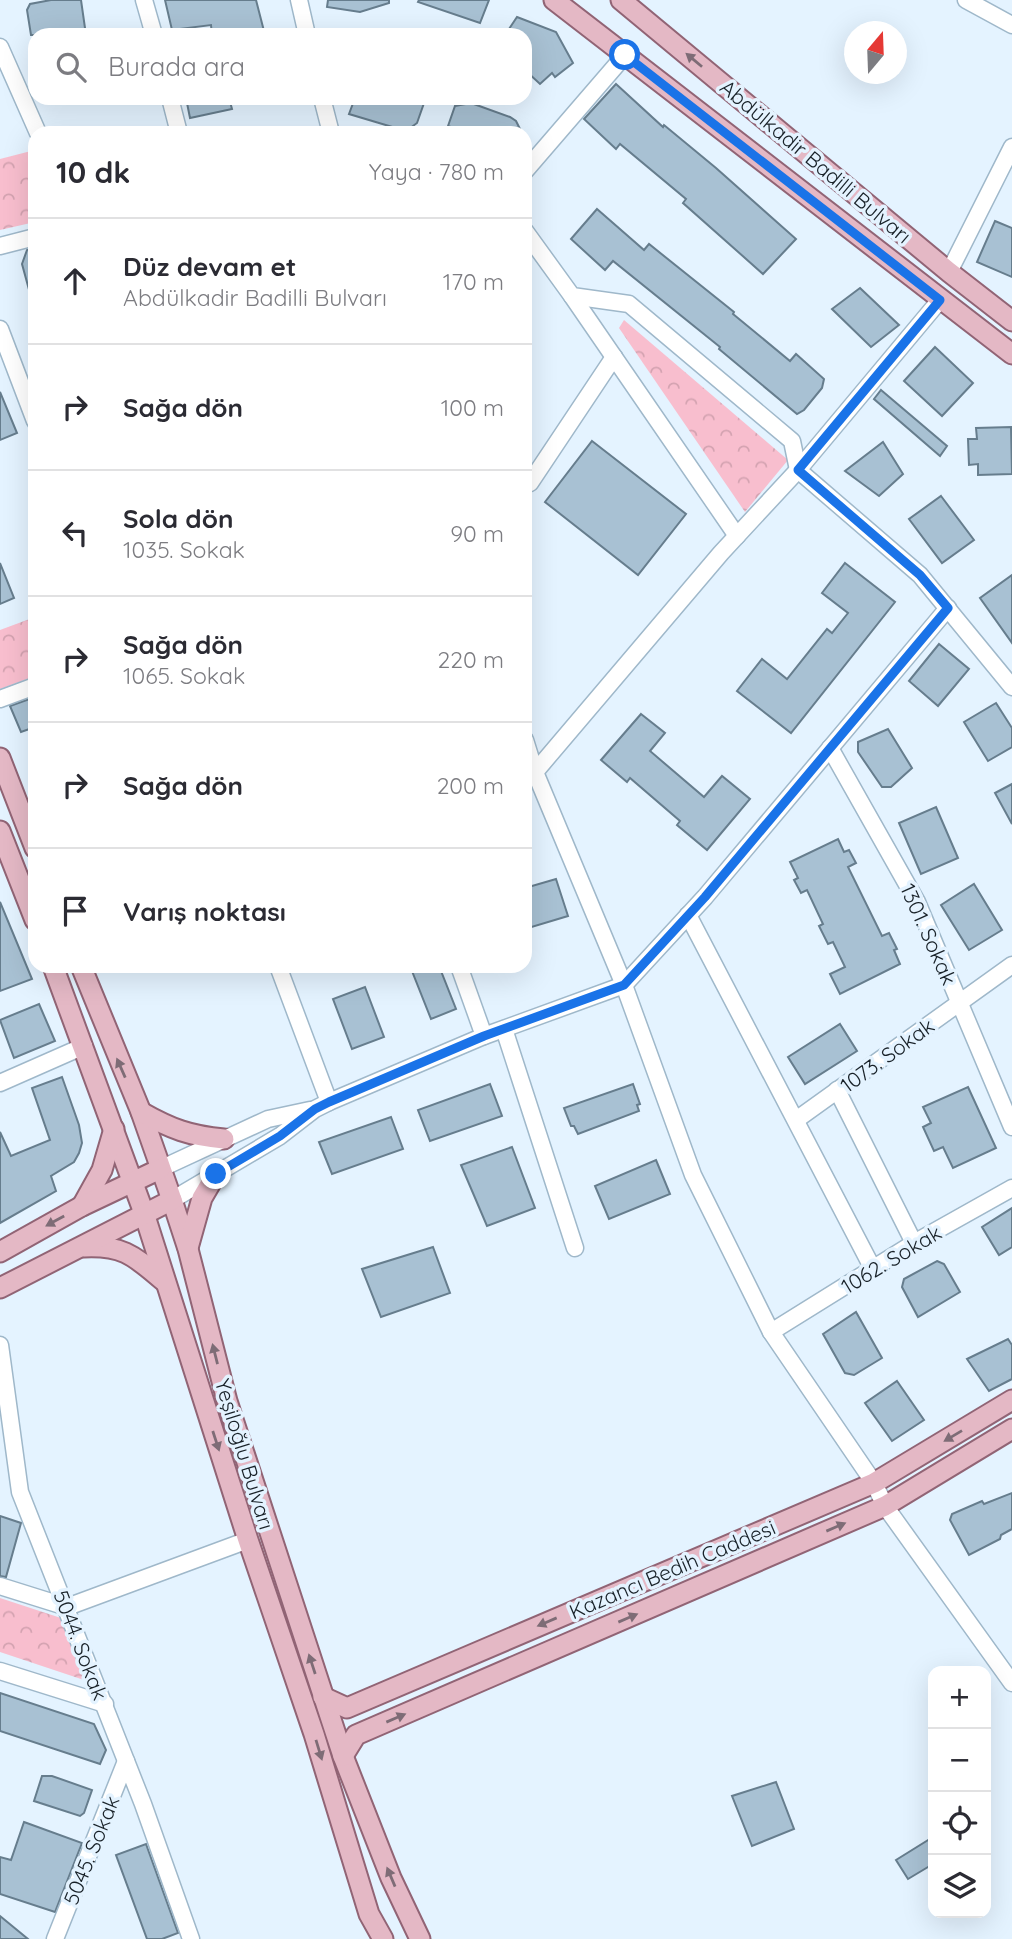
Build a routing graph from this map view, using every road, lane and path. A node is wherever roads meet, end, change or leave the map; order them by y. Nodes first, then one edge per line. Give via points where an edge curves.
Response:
1 (144, 0) edge
2 (299, 0) edge
3 (554, 0) edge
4 (621, 0) edge
5 (966, 0) edge
6 (1012, 25) edge
7 (152, 28) edge
8 (305, 28) edge
9 (0, 47) edge
10 (625, 55) junction
11 (172, 105) edge
12 (324, 105) edge
13 (35, 126) edge
14 (177, 126) edge
15 (329, 126) edge
16 (1012, 147) edge
17 (532, 163) edge
18 (28, 239) edge
19 (532, 241) edge
20 (0, 246) edge
21 (949, 272) junction
22 (572, 296) junction
23 (940, 300) junction
24 (1012, 321) edge
25 (974, 326) junction
26 (1, 335) edge
27 (1012, 354) edge
28 (614, 357) junction
29 (1012, 361) edge
30 (28, 403) edge
31 (798, 470) junction
32 (532, 480) edge
33 (737, 536) junction
34 (948, 608) junction
35 (1012, 687) edge
36 (28, 689) edge
37 (0, 699) edge
38 (831, 748) junction
39 (0, 758) edge
40 (532, 762) edge
41 (535, 772) junction
42 (28, 830) edge
43 (0, 831) edge
44 (28, 902) edge
45 (688, 915) junction
46 (1012, 965) edge
47 (56, 973) edge
48 (84, 973) edge
49 (280, 973) edge
50 (462, 973) edge
51 (624, 985) junction
52 (960, 1002) junction
53 (503, 1029) junction
54 (484, 1036) junction
55 (84, 1046) junction
56 (0, 1083) edge
57 (837, 1090) junction
58 (322, 1105) junction
59 (141, 1112) junction
60 (796, 1120) junction
61 (1012, 1127) edge
62 (114, 1128) junction
63 (224, 1139) junction
64 (160, 1169) junction
65 (216, 1174) junction
66 (132, 1182) junction
67 (1012, 1188) edge
68 (172, 1200) junction
69 (82, 1206) junction
70 (144, 1213) junction
71 (914, 1243) junction
72 (79, 1247) junction
73 (575, 1248) dead end
74 (188, 1249) junction
75 (0, 1252) edge
76 (873, 1269) junction
77 (166, 1283) junction
78 (0, 1288) edge
79 (771, 1332) junction
80 (0, 1345) edge
81 (1012, 1401) edge
82 (1012, 1429) edge
83 (874, 1483) junction
84 (885, 1506) junction
85 (248, 1540) junction
86 (0, 1586) edge
87 (67, 1607) junction
88 (0, 1671) edge
89 (1012, 1683) edge
90 (323, 1697) junction
91 (105, 1704) junction
92 (343, 1756) junction
93 (126, 1761) junction
94 (55, 1939) edge
95 (191, 1939) edge
96 (383, 1939) edge
97 (421, 1939) edge

1 - 7 street
2 - 8 street
3 - 10 main road, Abdülkadir Badilli Bulvarı
21 -> 4 main road, Abdülkadir Badilli Bulvarı
5 - 6 street
9 - 13 street
10 - 17 street
10 - 23 main road, Abdülkadir Badilli Bulvarı
11 - 14 street
12 - 15 street
16 - 21 street
18 - 20 street
19 - 22 street
21 - 24 main road, Abdülkadir Badilli Bulvarı
22 - 28 street
22 - 31 street via 629,304 793,441
23 - 25 main road, Abdülkadir Badilli Bulvarı
23 - 31 street
25 - 27 main road, Abdülkadir Badilli Bulvarı
25 - 29 street
26 - 30 street
28 - 32 street
28 - 33 street
31 - 33 street
31 - 34 street via 920,575
33 - 41 street
34 - 35 street
34 - 38 street
36 - 37 street
38 - 45 street
38 - 52 street, 1301. Sokak via 917,902
39 - 42 main road
40 - 41 street
41 - 51 street
43 - 44 main road
45 - 51 street
45 - 60 street
46 - 52 street, 1073. Sokak
47 - 55 main road, Yeşiloğlu Bulvarı
59 -> 48 main road, Yeşiloğlu Bulvarı
49 - 58 street
50 - 54 street
51 - 53 street
51 - 79 street via 693,1175
52 - 57 street, 1073. Sokak
52 - 61 street, 1301. Sokak
53 - 54 street
53 - 73 street
54 - 58 street
55 - 56 street
55 - 62 main road, Yeşiloğlu Bulvarı
57 - 60 street, 1073. Sokak
57 - 71 street
58 - 63 street via 268,1119
58 - 65 street
59 - 63 main road via 195,1136
59 - 64 main road, Yeşiloğlu Bulvarı
60 - 76 street
62 - 66 main road, Yeşiloğlu Bulvarı
62 - 69 main road via 102,1170
63 - 64 street
64 - 66 main road
64 - 68 main road, Yeşiloğlu Bulvarı
65 - 68 street
65 - 74 main road via 202,1198
66 - 69 main road
66 - 70 main road, Yeşiloğlu Bulvarı
67 - 71 street, 1062. Sokak
68 - 70 main road
68 - 74 main road, Yeşiloğlu Bulvarı
69 -> 75 main road
70 - 72 main road
70 - 77 main road, Yeşiloğlu Bulvarı
71 - 76 street, 1062. Sokak
72 - 77 main road via 106,1246 130,1254
72 - 78 main road
90 -> 74 main road, Yeşiloğlu Bulvarı via 227,1401
76 - 79 street, 1062. Sokak
77 -> 85 main road, Yeşiloğlu Bulvarı
79 - 83 street
80 - 87 street, 5044. Sokak via 20,1492
81 -> 83 main road, Kazancı Bedih Caddesi
82 - 84 main road, Kazancı Bedih Caddesi
83 - 84 street
83 -> 90 main road, Kazancı Bedih Caddesi via 347,1708
84 - 89 street
92 -> 84 main road, Kazancı Bedih Caddesi via 356,1735
85 - 87 street
85 -> 96 main road, Yeşiloğlu Bulvarı via 369,1914
86 - 87 street
87 - 91 street, 5044. Sokak
88 - 91 street
90 - 92 main road, Yeşiloğlu Bulvarı
91 - 93 street, 5044. Sokak
97 -> 92 main road, Yeşiloğlu Bulvarı via 391,1878
93 - 94 street, 5045. Sokak
93 - 95 street, 5044. Sokak

